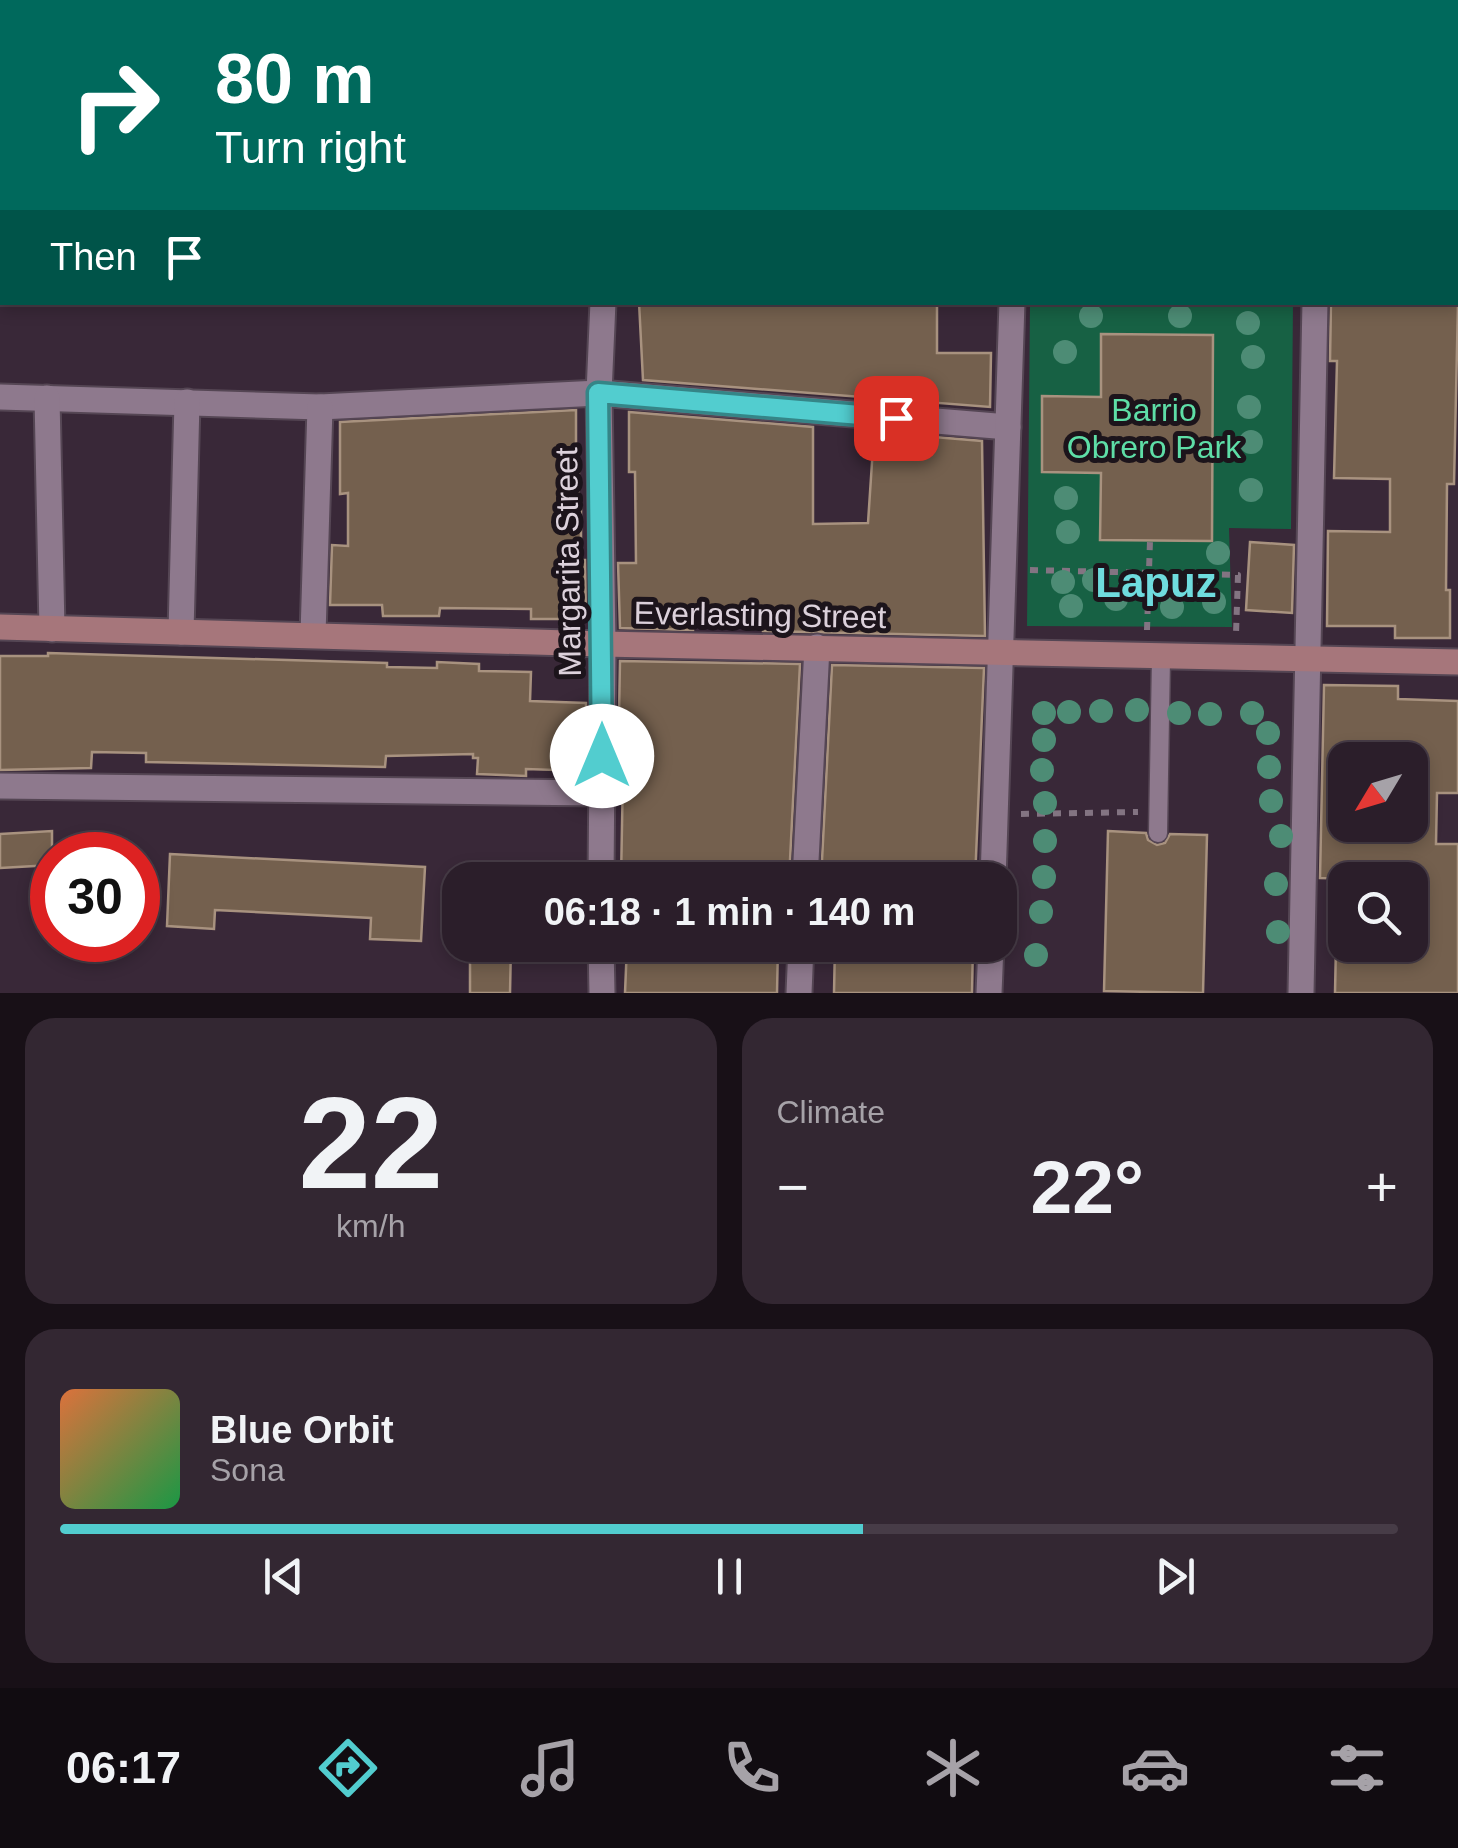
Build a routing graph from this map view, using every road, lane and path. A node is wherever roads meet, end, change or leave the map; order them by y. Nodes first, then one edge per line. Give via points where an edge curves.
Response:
1 (603, 305) edge
2 (1012, 305) edge
3 (1315, 305) edge
4 (598, 393) junction
5 (0, 396) edge
6 (47, 398) junction
7 (187, 402) junction
8 (320, 407) junction
9 (1008, 427) junction
10 (1150, 541) dead end
11 (1004, 570) junction
12 (1149, 573) junction
13 (0, 627) edge
14 (52, 628) junction
15 (181, 632) junction
16 (313, 634) junction
17 (603, 644) junction
18 (817, 646) junction
19 (1002, 653) junction
20 (1154, 657) junction
21 (1236, 659) junction
22 (1306, 661) junction
23 (1458, 662) edge
24 (0, 786) edge
25 (601, 794) junction
26 (1158, 796) junction
27 (996, 812) junction
28 (1158, 834) dead end
29 (601, 862) edge
30 (806, 862) edge
31 (994, 862) edge
32 (602, 962) edge
33 (800, 962) edge
34 (990, 962) edge
35 (602, 993) edge
36 (799, 993) edge
37 (989, 993) edge
38 (1301, 993) edge

1 - 4 street, Margarita Street
2 - 9 street
3 - 22 street
4 - 8 street
4 - 9 street
4 - 17 street, Margarita Street
5 - 6 street
6 - 7 street
6 - 14 street
7 - 8 street
7 - 15 street
8 - 16 street
9 - 11 street
10 - 12 path
11 - 12 path
11 - 19 street
12 - 20 path
12 - 21 path via 1238,574
13 - 14 street, Everlasting Street
14 - 15 street, Everlasting Street
15 - 16 street, Everlasting Street
16 - 17 street, Everlasting Street
17 - 18 street, Everlasting Street
17 - 25 street, Margarita Street
18 - 19 street, Everlasting Street
18 - 30 street
19 - 20 street, Everlasting Street
19 - 27 street
20 - 21 street, Everlasting Street
20 - 26 lane
21 - 22 street, Everlasting Street
22 - 23 street, Everlasting Street
22 - 38 street
24 - 25 street
25 - 29 street, Margarita Street
26 - 27 path via 1134,814
26 - 28 lane
27 - 31 street
32 - 35 street
33 - 36 street
34 - 37 street

